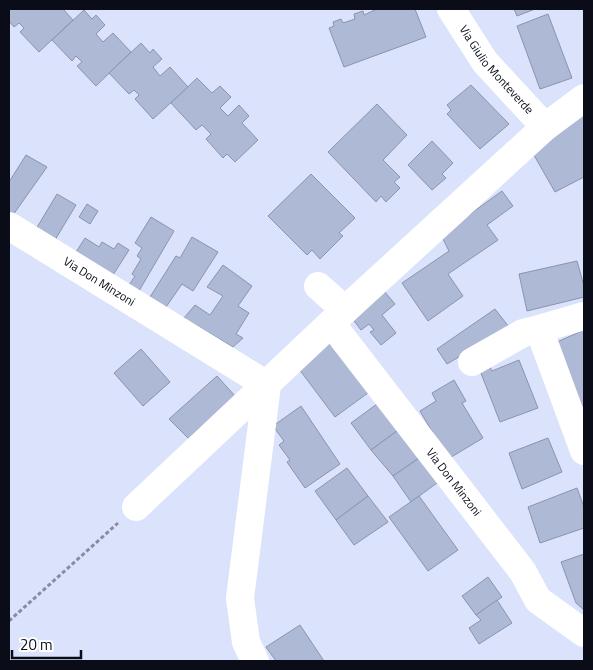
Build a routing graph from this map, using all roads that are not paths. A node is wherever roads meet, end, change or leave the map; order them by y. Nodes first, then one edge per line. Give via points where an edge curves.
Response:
1 (451, 9) edge
2 (584, 98) edge
3 (549, 123) junction
4 (9, 226) edge
5 (318, 286) dead end
6 (338, 316) junction
7 (584, 316) edge
8 (539, 329) junction
9 (472, 362) dead end
10 (267, 386) junction
11 (584, 451) edge
12 (136, 507) road end
13 (584, 634) edge
14 (256, 661) edge

1 - 3 street, Via Giulio Monteverde via 485,62
2 - 3 street
3 - 6 street
4 - 10 street, Via Don Minzoni
5 - 6 street, Via Don Minzoni
6 - 10 street
6 - 13 street, Via Don Minzoni via 523,572 538,600
7 - 8 street
8 - 9 street via 523,333
8 - 11 street
10 - 12 street
10 - 14 street via 240,598 246,642

